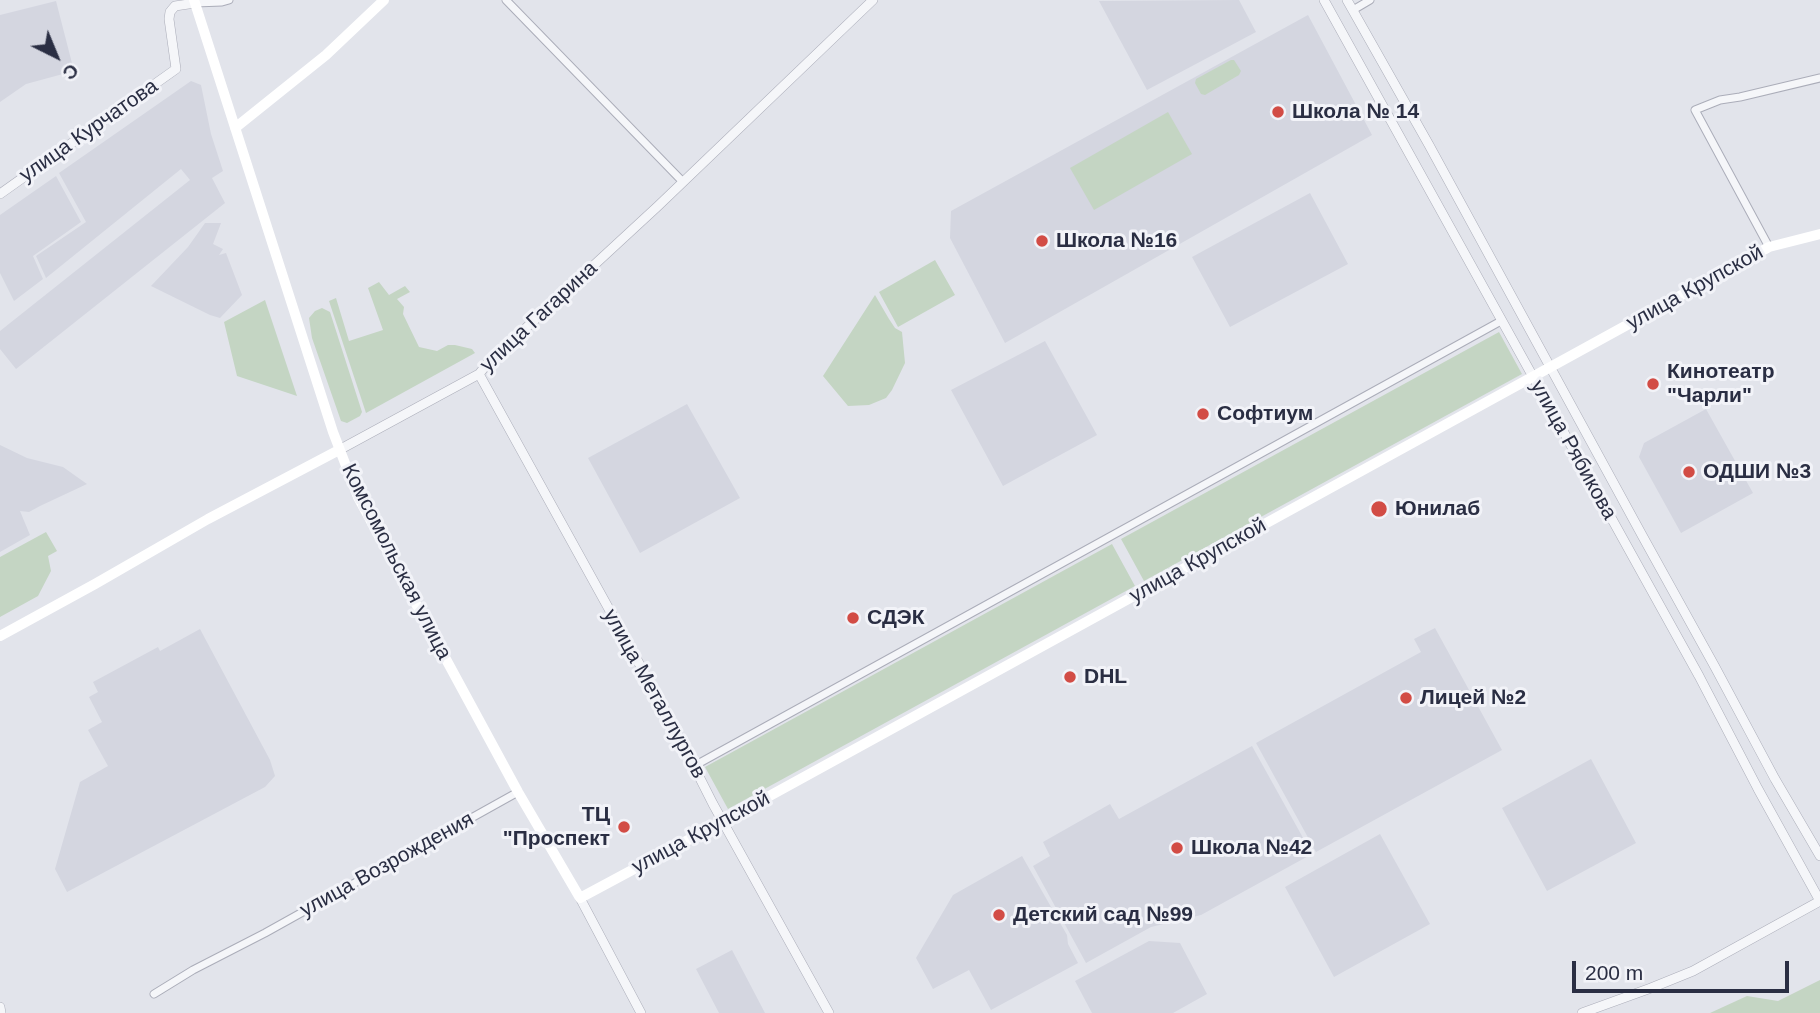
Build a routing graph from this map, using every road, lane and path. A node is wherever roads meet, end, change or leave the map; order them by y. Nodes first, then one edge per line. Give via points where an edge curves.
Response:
1 (229, 0) edge
2 (384, 0) edge
3 (506, 0) edge
4 (873, 0) edge
5 (1324, 0) edge
6 (1347, 0) edge
7 (1370, 0) edge
8 (194, 1) edge
9 (1353, 10) junction
10 (1820, 78) edge
11 (1400, 95) junction
12 (1382, 105) junction
13 (235, 128) junction
14 (683, 183) junction
15 (0, 194) edge
16 (1820, 234) edge
17 (1769, 247) junction
18 (1501, 321) junction
19 (1550, 368) junction
20 (479, 374) junction
21 (1533, 376) junction
22 (339, 450) junction
23 (23, 623) junction
24 (0, 626) edge
25 (0, 636) edge
26 (694, 766) junction
27 (518, 792) junction
28 (723, 822) junction
29 (1820, 856) edge
30 (580, 898) junction
31 (1820, 901) edge
32 (154, 994) dead end
33 (0, 1007) edge
34 (1, 1013) edge
35 (641, 1013) edge
36 (829, 1013) edge
37 (1582, 1013) edge

1 - 8 street
2 - 13 main road via 326,55
3 - 14 street
4 - 14 street, улица Гагарина
5 - 12 street, улица Рябикова
6 - 9 street, улица Рябикова
7 - 9 street
8 - 13 main road, Комсомольская улица
8 - 15 street, улица Курчатова via 170,12 176,69
9 - 11 street, улица Рябикова
10 - 17 street via 1695,110
11 - 12 street via 1389,106
11 - 19 street, улица Рябикова
12 - 18 street, улица Рябикова
13 - 22 main road, Комсомольская улица
14 - 20 street, улица Гагарина
16 - 17 main road, улица Крупской
17 - 19 main road, улица Крупской
18 - 21 street, улица Рябикова
18 - 26 street
19 - 21 main road, улица Крупской
19 - 29 street, улица Рябикова
20 - 22 street, улица Гагарина
20 - 26 street, улица Металлургов
21 - 28 main road, улица Крупской
21 - 31 street, улица Рябикова
22 - 23 main road, улица Гагарина
22 - 27 main road, Комсомольская улица via 358,498
23 - 24 main road
23 - 25 main road, улица Гагарина
26 - 28 street, улица Металлургов
27 - 30 main road, Комсомольская улица
27 - 32 street, улица Возрождения
28 - 30 main road, улица Крупской
28 - 36 street, улица Металлургов
30 - 35 street, Комсомольская улица
31 - 37 street via 1693,971
33 - 34 street

